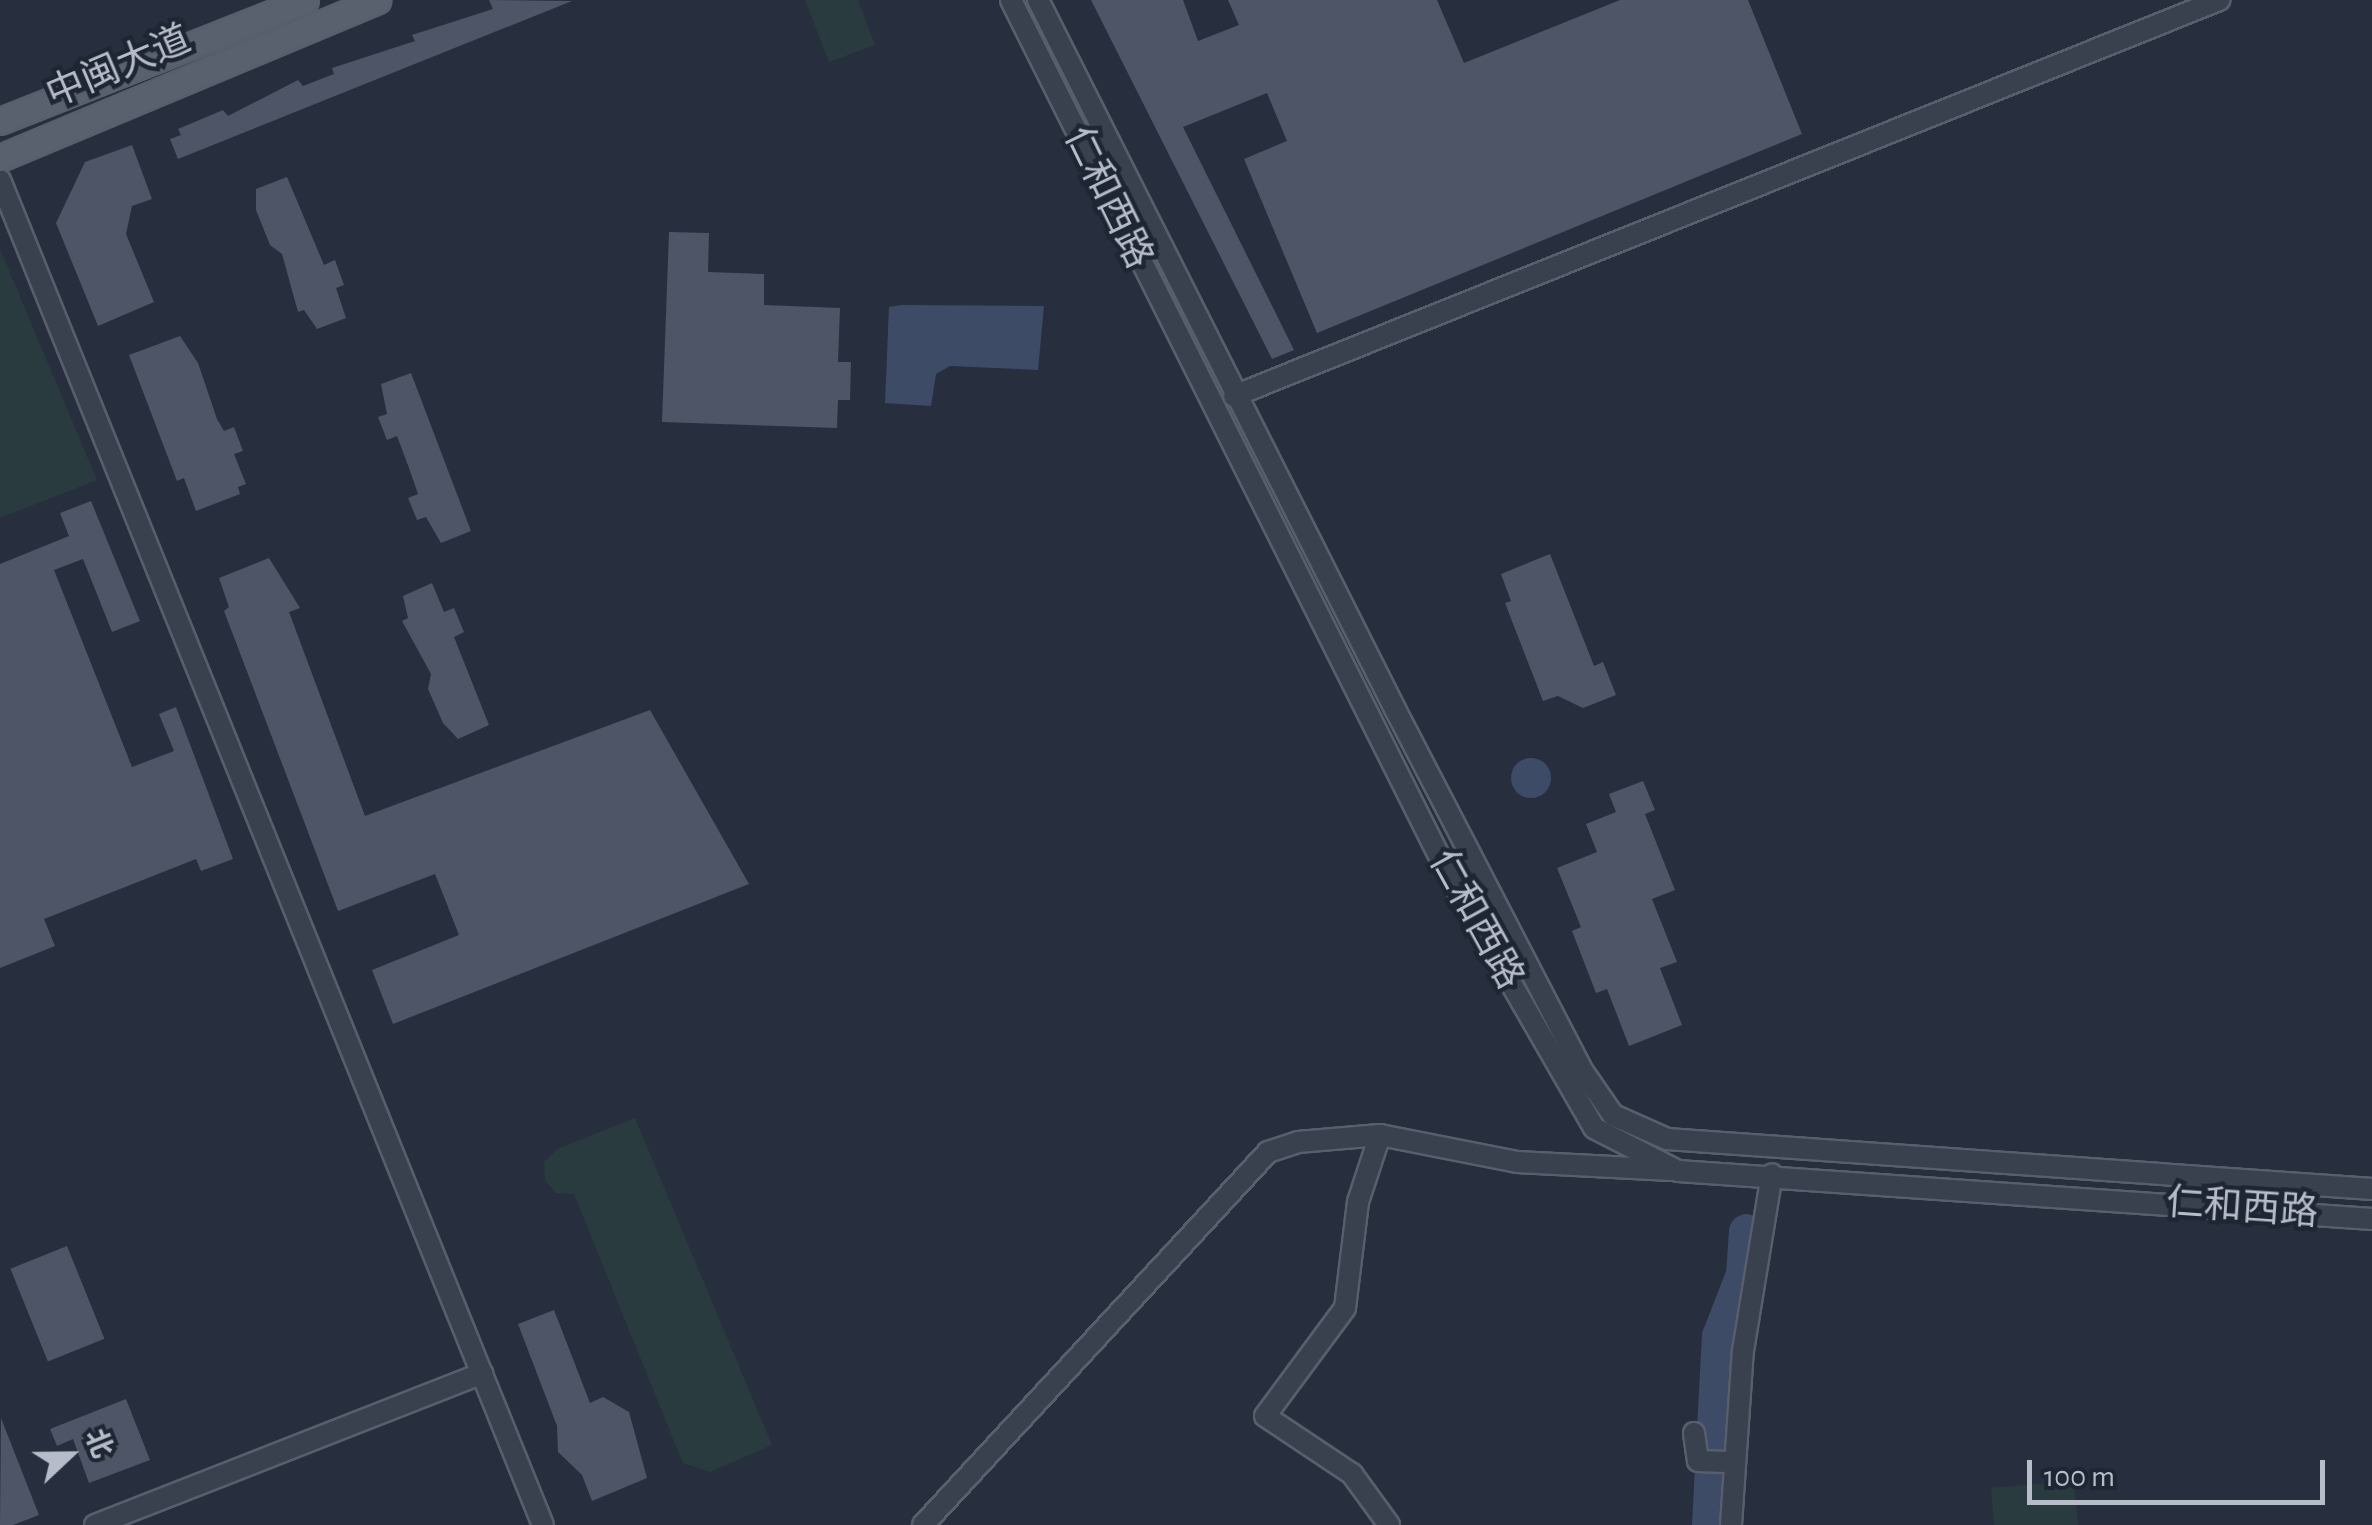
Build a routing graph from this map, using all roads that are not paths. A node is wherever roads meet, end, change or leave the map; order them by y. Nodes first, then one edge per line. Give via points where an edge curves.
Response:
1 (305, 0) edge
2 (377, 0) edge
3 (1011, 0) edge
4 (1038, 0) edge
5 (2219, 0) edge
6 (0, 121) edge
7 (0, 158) edge
8 (0, 180) edge
9 (1234, 396) junction
10 (1471, 856) junction
11 (1447, 872) junction
12 (1380, 1135) junction
13 (1678, 1171) junction
14 (1772, 1174) junction
15 (2372, 1189) edge
16 (2372, 1219) edge
17 (482, 1373) junction
18 (1694, 1433) dead end
19 (1732, 1462) junction
20 (95, 1525) edge
21 (543, 1525) edge
22 (923, 1525) edge
23 (1389, 1525) edge
24 (1731, 1525) edge

1 - 6 main road, 中闽大道
2 - 7 main road, 中闽大道
3 - 11 street, 仁和西路
4 - 9 street, 仁和西路
5 - 9 street
8 - 17 street
9 - 10 street, 仁和西路
10 - 11 street
10 - 15 street, 仁和西路 via 1613,1115 1667,1139
11 - 13 street, 仁和西路 via 1594,1128
12 - 13 street via 1517,1162
12 - 22 street via 1298,1142 1268,1152
12 - 23 street via 1358,1202 1345,1308 1265,1416 1352,1474
13 - 14 street, 仁和西路
14 - 16 street, 仁和西路
14 - 19 street
17 - 20 street
17 - 21 street
18 - 19 street via 1698,1460
19 - 24 street

